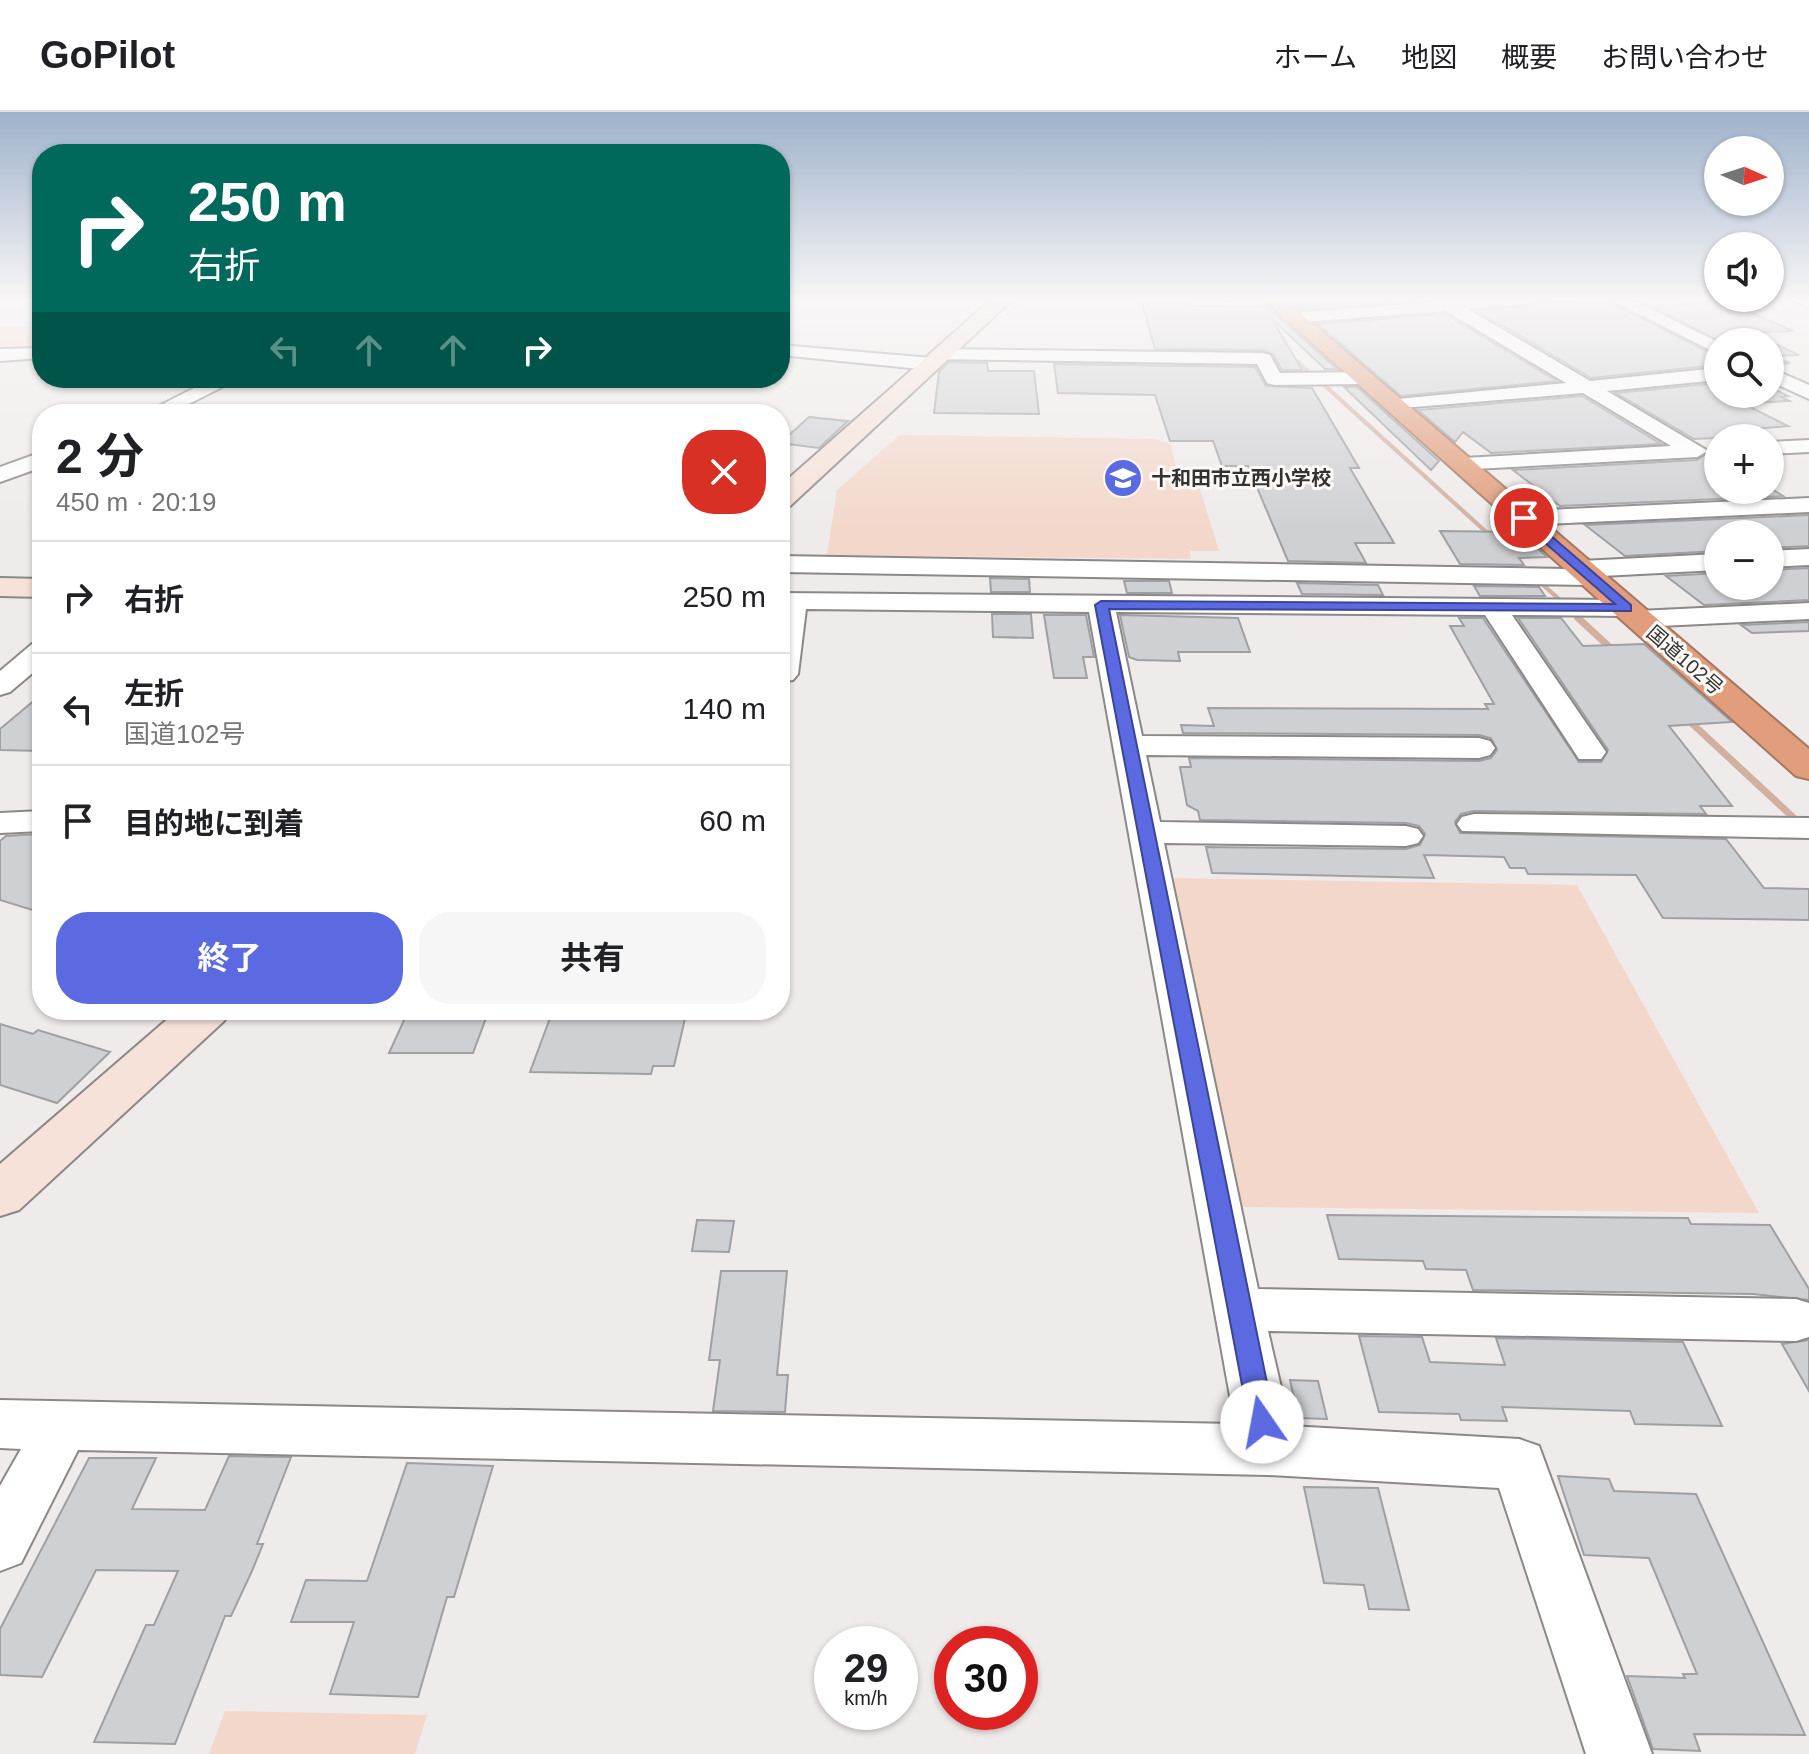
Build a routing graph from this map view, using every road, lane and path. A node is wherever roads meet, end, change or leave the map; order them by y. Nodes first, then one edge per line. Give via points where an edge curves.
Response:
1 (918, 376) edge
2 (1272, 376) edge
3 (1360, 376) edge
4 (1566, 376) edge
5 (1701, 376) edge
6 (1363, 378) junction
7 (1784, 379) edge
8 (1585, 387) junction
9 (209, 388) edge
10 (1809, 393) edge
11 (176, 404) edge
12 (1397, 405) junction
13 (1809, 446) edge
14 (1784, 447) edge
15 (1695, 451) junction
16 (1704, 451) edge
17 (1784, 453) edge
18 (32, 463) edge
19 (1464, 465) junction
20 (1809, 466) edge
21 (0, 475) edge
22 (790, 491) edge
23 (1809, 505) edge
24 (1524, 518) junction
25 (1784, 559) edge
26 (1806, 560) edge
27 (1704, 563) edge
28 (790, 564) edge
29 (1586, 573) junction
30 (0, 587) edge
31 (32, 588) edge
32 (790, 601) edge
33 (1101, 605) junction
34 (1493, 607) junction
35 (1809, 611) edge
36 (1633, 613) junction
37 (32, 659) edge
38 (0, 686) edge
39 (1127, 745) junction
40 (1479, 748) dead end
41 (1590, 752) dead end
42 (1809, 768) edge
43 (32, 821) edge
44 (0, 823) edge
45 (1474, 824) dead end
46 (1809, 828) edge
47 (1144, 832) junction
48 (1406, 836) dead end
49 (196, 1020) edge
50 (0, 1195) edge
51 (1237, 1310) junction
52 (1796, 1320) dead end
53 (0, 1424) edge
54 (63, 1425) junction
55 (1268, 1450) junction
56 (0, 1543) edge
57 (1619, 1754) edge

1 - 22 street
2 - 6 street
3 - 6 highway, 国道102号
4 - 8 street
5 - 8 street
6 - 12 highway, 国道102号
7 - 10 street
8 - 12 street
8 - 15 street
9 - 11 street
12 - 19 highway, 国道102号
13 - 14 street
15 - 16 street
15 - 19 street
17 - 20 street
18 - 21 street
19 - 24 highway, 国道102号
23 - 24 street
24 - 29 highway, 国道102号
25 - 26 street
27 - 29 street
28 - 29 street
29 - 36 highway, 国道102号
30 - 31 street
32 - 33 street
33 - 34 street
33 - 39 street
34 - 36 street
34 - 41 street
35 - 36 street
36 - 42 highway, 国道102号
37 - 38 street
39 - 40 street
39 - 47 street
43 - 44 street
45 - 46 street
47 - 48 street
47 - 51 street
49 - 50 street
51 - 52 street
51 - 55 street
53 - 54 street
54 - 55 street
54 - 56 street
55 - 57 street via 1519,1464

